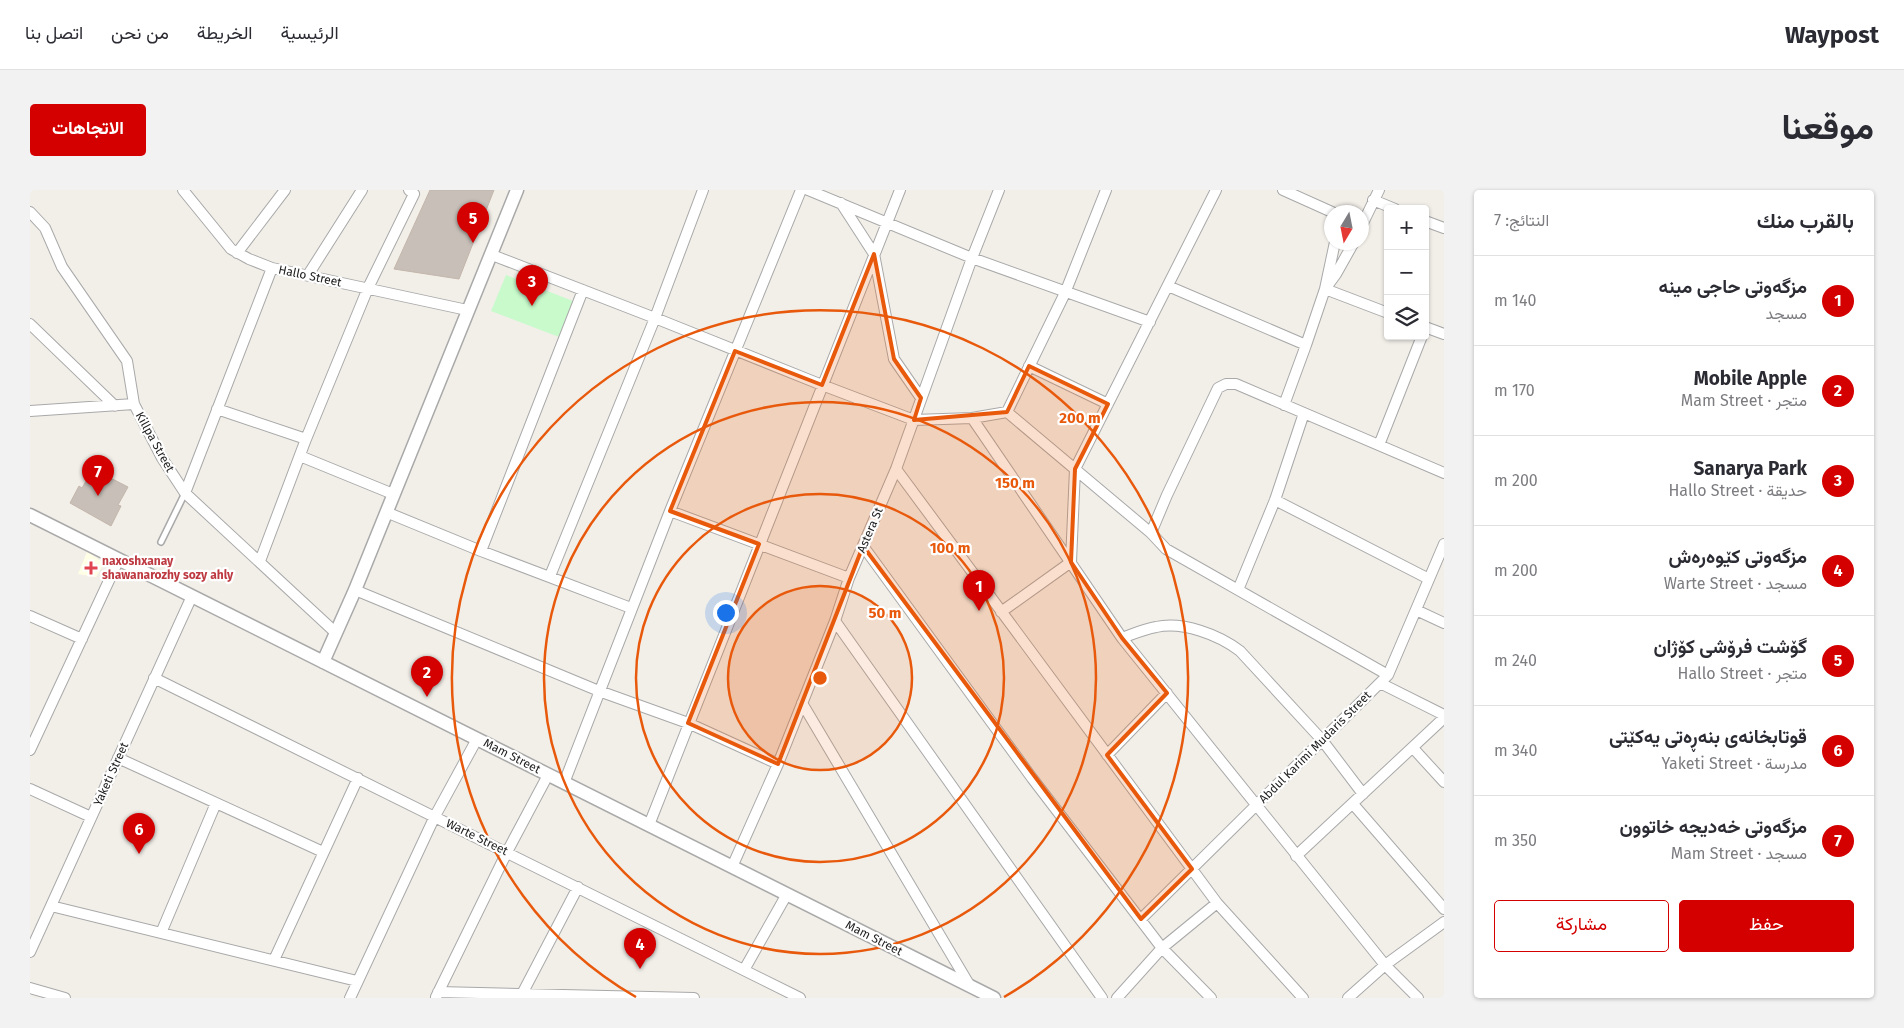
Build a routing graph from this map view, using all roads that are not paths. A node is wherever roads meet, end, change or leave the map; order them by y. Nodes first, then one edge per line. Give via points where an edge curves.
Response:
1 (183, 190) edge
2 (285, 190) edge
3 (362, 190) edge
4 (409, 190) edge
5 (517, 190) edge
6 (703, 190) edge
7 (801, 190) edge
8 (808, 190) edge
9 (900, 190) edge
10 (999, 190) edge
11 (1106, 190) edge
12 (1216, 190) edge
13 (1283, 190) edge
14 (1379, 190) edge
15 (1373, 200) junction
16 (841, 203) junction
17 (1386, 205) edge
18 (1324, 208) edge
19 (1369, 209) edge
20 (30, 212) edge
21 (888, 222) junction
22 (1429, 222) edge
23 (1444, 228) edge
24 (1333, 250) edge
25 (1350, 250) edge
26 (237, 253) junction
27 (874, 254) junction
28 (492, 255) junction
29 (972, 258) junction
30 (272, 268) junction
31 (308, 275) junction
32 (1168, 286) junction
33 (368, 288) junction
34 (1325, 289) junction
35 (582, 290) junction
36 (1065, 293) junction
37 (467, 310) junction
38 (1384, 311) edge
39 (655, 318) junction
40 (1150, 322) junction
41 (30, 324) edge
42 (1429, 329) edge
43 (1444, 334) edge
44 (1420, 340) edge
45 (1306, 345) junction
46 (735, 352) junction
47 (1029, 366) junction
48 (822, 385) junction
49 (921, 398) junction
50 (134, 404) junction
51 (1108, 404) junction
52 (1284, 405) junction
53 (115, 406) junction
54 (218, 409) junction
55 (30, 410) edge
56 (1007, 412) junction
57 (1304, 413) junction
58 (972, 418) junction
59 (914, 420) junction
60 (306, 439) junction
61 (1379, 445) junction
62 (300, 456) junction
63 (896, 468) junction
64 (1075, 469) junction
65 (1444, 473) edge
66 (185, 494) junction
67 (393, 494) junction
68 (1275, 500) junction
69 (670, 511) junction
70 (386, 512) junction
71 (30, 515) edge
72 (1151, 533) junction
73 (161, 542) dead end
74 (759, 544) junction
75 (1444, 544) edge
76 (864, 546) junction
77 (482, 551) junction
78 (119, 559) junction
79 (260, 562) junction
80 (1071, 562) junction
81 (550, 576) junction
82 (849, 578) junction
83 (1429, 579) junction
84 (355, 590) junction
85 (1238, 590) junction
86 (192, 596) junction
87 (631, 608) junction
88 (1416, 610) junction
89 (1001, 612) junction
90 (30, 616) edge
91 (835, 621) junction
92 (1444, 623) edge
93 (336, 633) junction
94 (1122, 638) junction
95 (82, 639) junction
96 (323, 662) junction
97 (1388, 675) junction
98 (154, 678) junction
99 (1380, 683) junction
100 (599, 691) junction
101 (1167, 693) junction
102 (802, 703) junction
103 (1444, 717) edge
104 (688, 723) junction
105 (476, 739) junction
106 (1322, 740) junction
107 (1413, 748) junction
108 (30, 750) edge
109 (1107, 755) junction
110 (118, 758) junction
111 (778, 764) junction
112 (548, 775) junction
113 (358, 778) junction
114 (1444, 782) edge
115 (564, 783) junction
116 (30, 789) edge
117 (1363, 794) junction
118 (216, 803) junction
119 (1353, 804) junction
120 (1256, 805) junction
121 (435, 816) junction
122 (91, 817) junction
123 (649, 825) junction
124 (323, 852) junction
125 (508, 852) junction
126 (1296, 856) junction
127 (732, 867) junction
128 (1192, 869) junction
129 (578, 887) junction
130 (786, 894) junction
131 (1217, 903) junction
132 (51, 906) junction
133 (1444, 909) edge
134 (1140, 920) junction
135 (1444, 922) edge
136 (161, 933) junction
137 (1162, 948) junction
138 (30, 952) edge
139 (274, 960) junction
140 (1385, 965) junction
141 (744, 970) junction
142 (357, 981) junction
143 (970, 986) junction
144 (30, 988) edge
145 (522, 994) junction
146 (437, 995) edge
147 (65, 998) edge
148 (350, 998) edge
149 (694, 998) edge
150 (800, 998) edge
151 (994, 998) edge
152 (1102, 998) edge
153 (1117, 998) edge
154 (1212, 998) edge
155 (1302, 998) edge
156 (1348, 998) edge
157 (1418, 998) edge

1 - 26 street, Hallo Street via 212,228
2 - 26 street
3 - 31 street
4 - 33 street via 414,194
5 - 28 street
6 - 39 street
7 - 46 street
8 - 16 street
9 - 21 street
10 - 29 street, Astera St
11 - 36 street
12 - 32 street
13 - 18 street
14 - 15 street
15 - 17 street
15 - 19 street
16 - 21 street
16 - 27 street
20 - 50 street, Killpa Street via 45,228 62,267 126,361
21 - 27 street
21 - 29 street
22 - 23 street
24 - 34 street
25 - 34 street
26 - 30 street, Hallo Street
27 - 48 street
27 - 49 street via 894,359
28 - 35 street
28 - 37 street
29 - 36 street
29 - 49 street, Astera St
30 - 31 street, Hallo Street
30 - 54 street
31 - 33 street, Hallo Street
32 - 40 street
32 - 45 street
33 - 37 street, Hallo Street
33 - 60 street
34 - 38 street
34 - 45 street
35 - 39 street
35 - 77 street
36 - 40 street
36 - 47 street
37 - 67 street
39 - 46 street
39 - 81 street
40 - 51 street
41 - 53 street
42 - 43 street
44 - 61 street
45 - 52 street
46 - 48 street
46 - 69 street
47 - 51 street
47 - 56 street
48 - 59 street
48 - 74 street
49 - 59 street, Astera St
50 - 53 street
50 - 66 street, Killpa Street
51 - 64 street
52 - 57 street
52 - 72 street via 1236,384 1218,388
53 - 55 street
54 - 60 street
54 - 66 street
56 - 58 street
56 - 64 street
57 - 61 street
57 - 68 street
58 - 59 street
58 - 80 street
59 - 63 street, Astera St
60 - 62 street
61 - 65 street
62 - 67 street
62 - 79 street
63 - 76 street, Astera St
63 - 89 street
64 - 72 street
64 - 80 street
66 - 73 lane
66 - 79 street, Killpa Street
67 - 70 street
68 - 83 street
68 - 85 street
69 - 74 street
69 - 87 street
70 - 77 street
70 - 84 street
71 - 78 street, Mam Street
72 - 85 street via 1166,548
74 - 82 street
74 - 104 street
75 - 83 street, Abdul Karimi Mudaris Street
76 - 82 street, Astera St
76 - 134 street via 1032,778
77 - 81 street
78 - 86 street, Mam Street
78 - 95 street
79 - 93 street, Killpa Street
80 - 89 street
80 - 94 street
81 - 87 street
82 - 91 street, Astera St
83 - 88 street, Abdul Karimi Mudaris Street
84 - 93 street
84 - 100 street
85 - 97 street
86 - 96 street, Mam Street
86 - 98 street, Yaketi Street
87 - 100 street
88 - 92 street
88 - 97 street, Abdul Karimi Mudaris Street
89 - 109 street
90 - 95 street
91 - 102 street, Astera St
91 - 152 street
93 - 96 street
94 - 101 street
94 - 106 street via 1157,626 1170,626 1201,631 1228,642
95 - 108 street
96 - 105 street, Mam Street
97 - 99 street, Abdul Karimi Mudaris Street
98 - 110 street, Yaketi Street
98 - 113 street, Warte Street
99 - 103 street
99 - 106 street, Abdul Karimi Mudaris Street
100 - 104 street
100 - 115 street
101 - 109 street
101 - 120 street
102 - 111 street, Astera St
102 - 143 street
103 - 107 street
104 - 111 street
104 - 123 street
105 - 112 street, Mam Street
105 - 121 street
106 - 117 street
106 - 120 street, Abdul Karimi Mudaris Street
107 - 114 street
107 - 117 street
109 - 128 street
110 - 118 street
110 - 122 street, Yaketi Street
111 - 127 street, Astera St
112 - 115 street, Mam Street
112 - 125 street
113 - 121 street, Warte Street
113 - 124 street
115 - 123 street, Mam Street
116 - 122 street
117 - 119 street
118 - 124 street
118 - 136 street
119 - 126 street
119 - 133 street
120 - 126 street
120 - 128 street, Abdul Karimi Mudaris Street
121 - 125 street, Warte Street
121 - 142 street
122 - 132 street, Yaketi Street
123 - 127 street, Mam Street
124 - 139 street
125 - 129 street, Warte Street
125 - 146 street
126 - 140 street
127 - 130 street, Mam Street
128 - 131 street
128 - 134 street, Abdul Karimi Mudaris Street
129 - 141 street, Warte Street
129 - 145 street
130 - 141 street
130 - 143 street, Mam Street
131 - 137 street
131 - 155 street
132 - 136 street
132 - 138 street, Yaketi Street
134 - 137 street
135 - 140 street
136 - 139 street
137 - 153 street
137 - 154 street
139 - 142 street
140 - 156 street
140 - 157 street
141 - 150 street, Warte Street
142 - 148 street
143 - 151 street, Mam Street
144 - 147 street
145 - 146 street
145 - 149 street

